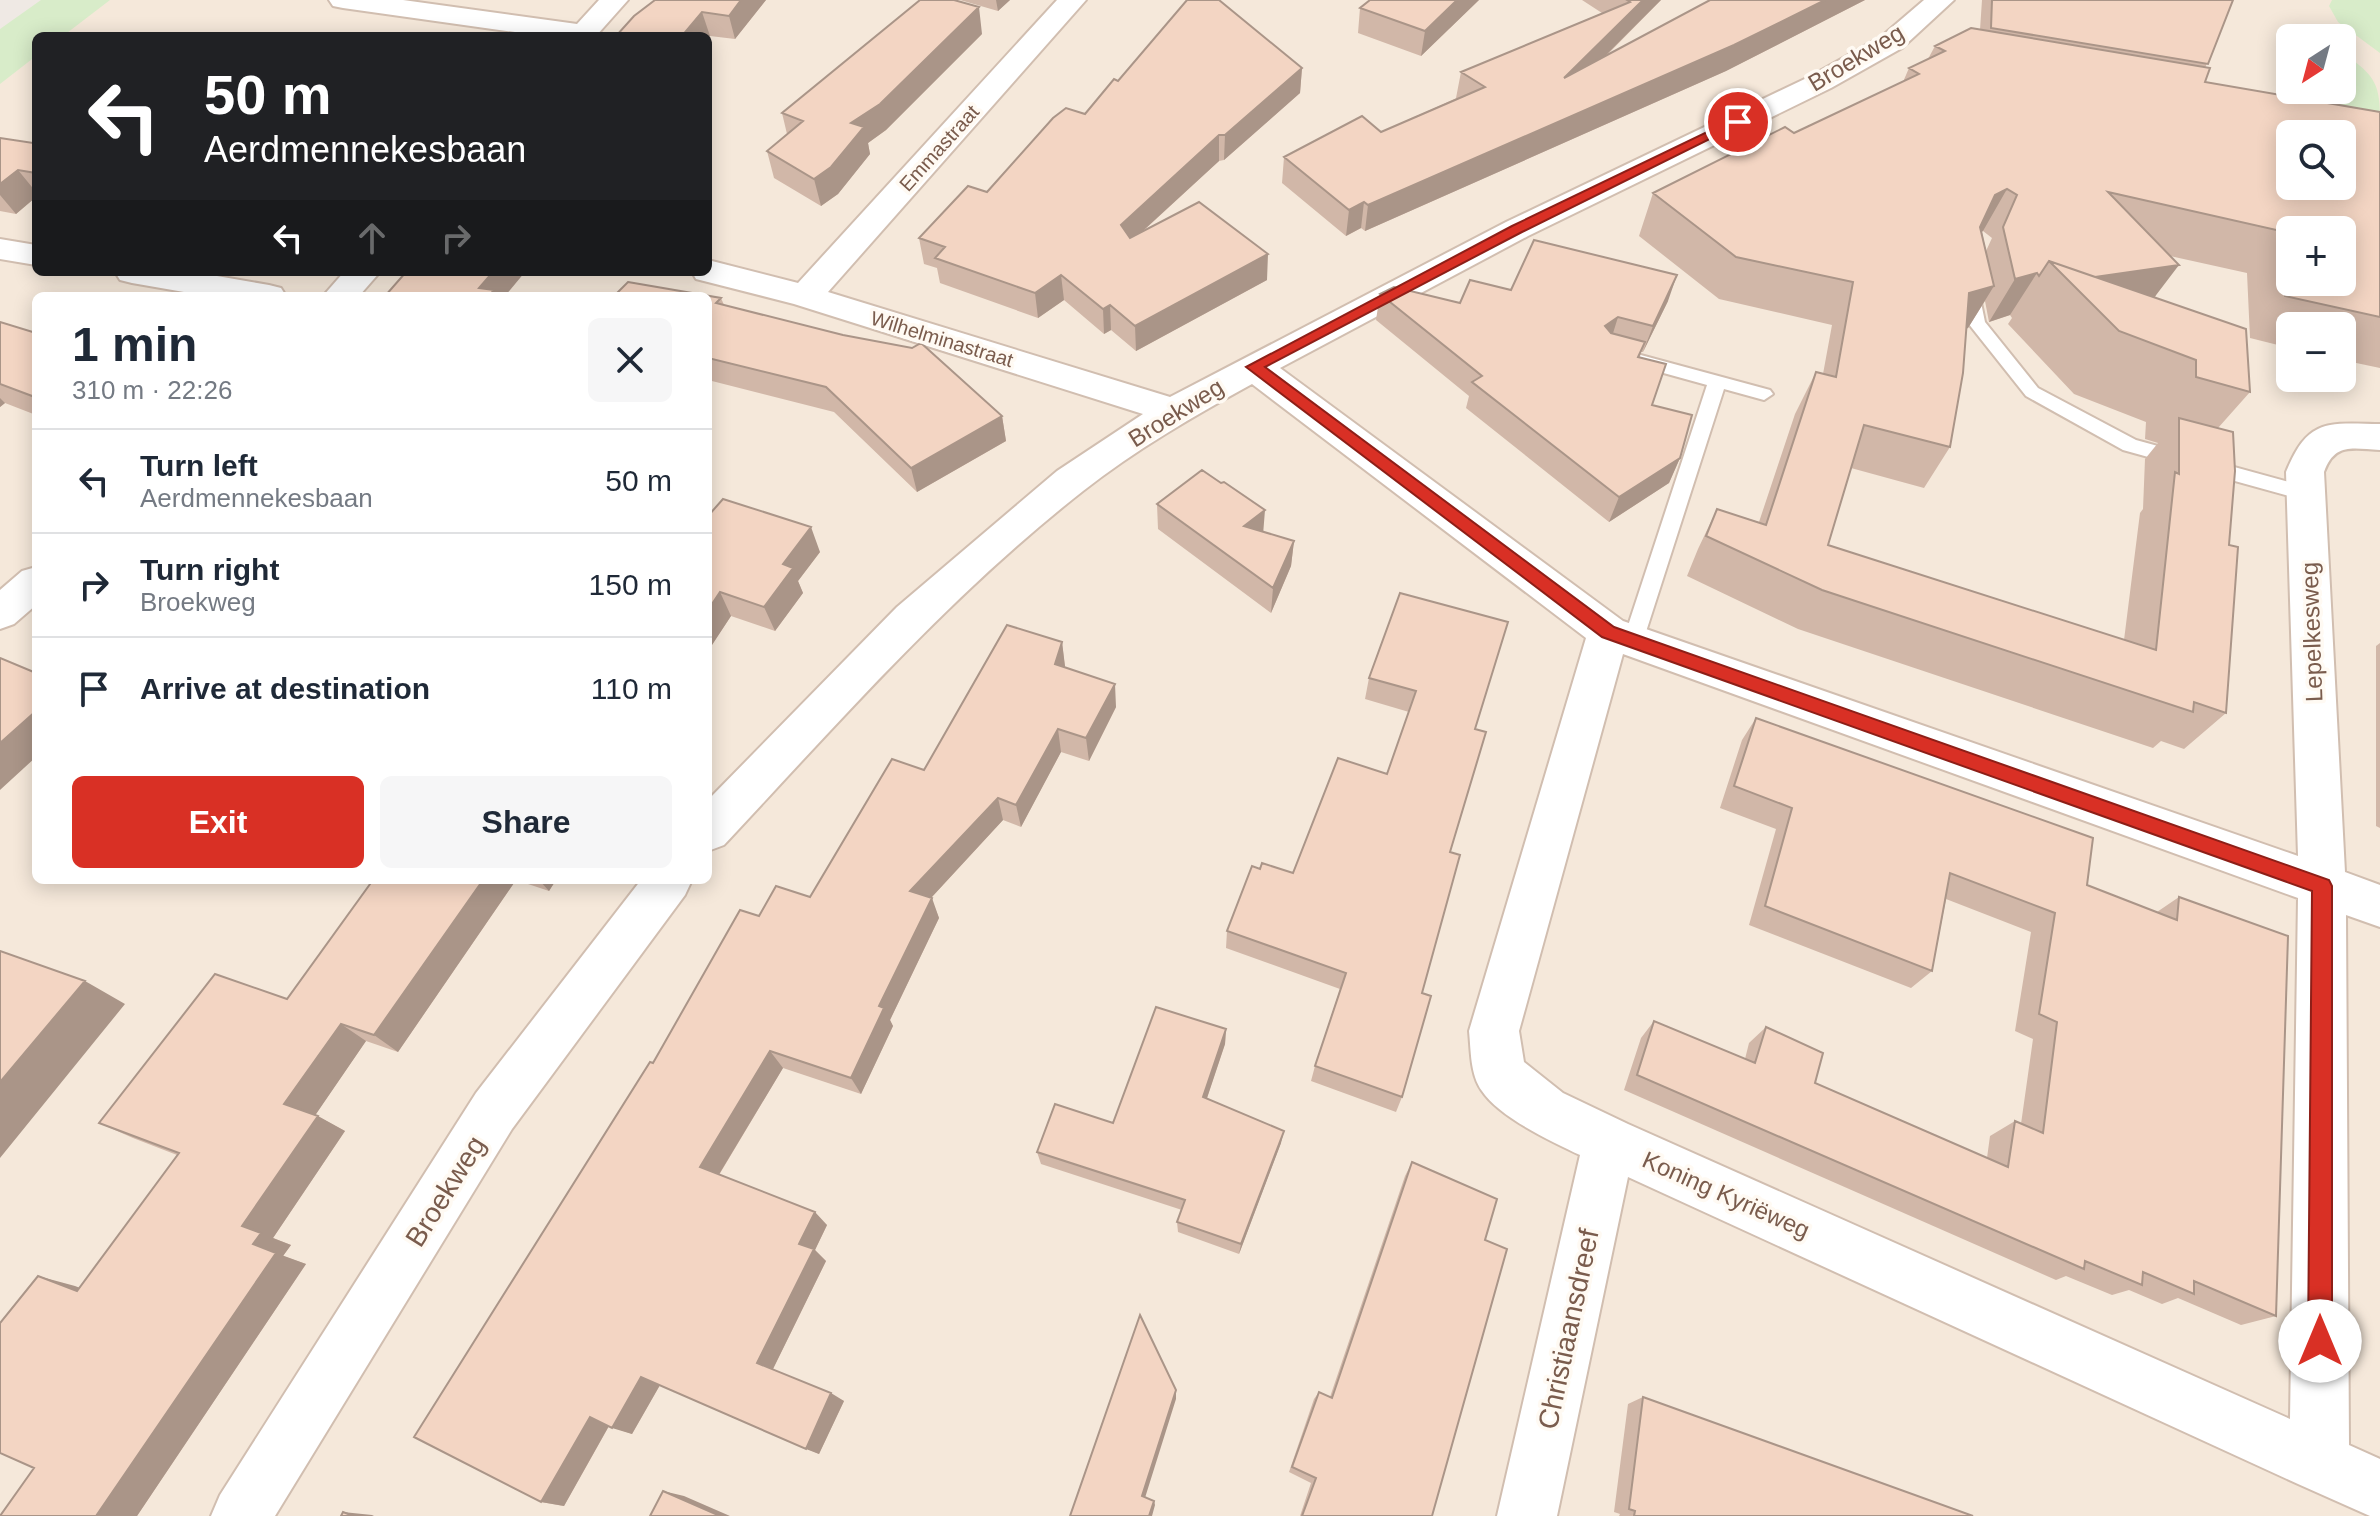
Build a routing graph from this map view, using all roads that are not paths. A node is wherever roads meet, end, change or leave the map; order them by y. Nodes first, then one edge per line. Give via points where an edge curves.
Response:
1 (343, 0) edge
2 (614, 0) edge
3 (1072, 0) edge
4 (1940, 0) edge
5 (562, 32) edge
6 (585, 32) edge
7 (0, 249) edge
8 (32, 254) edge
9 (1967, 269) edge
10 (712, 272) edge
11 (155, 276) edge
12 (359, 276) edge
13 (246, 292) edge
14 (344, 292) edge
15 (805, 296) junction
16 (1625, 356) edge
17 (1254, 367) junction
18 (1717, 382) junction
19 (1764, 394) dead end
20 (1174, 411) junction
21 (2380, 437) edge
22 (2307, 494) junction
23 (32, 585) edge
24 (0, 613) edge
25 (1620, 636) junction
26 (712, 827) edge
27 (666, 884) edge
28 (2322, 886) junction
29 (2380, 906) edge
30 (1609, 1142) junction
31 (2319, 1463) junction
32 (2380, 1490) edge
33 (241, 1516) edge
34 (1527, 1516) edge

1 - 5 street
2 - 6 street
3 - 15 street, Emmastraat
4 - 17 street, Broekweg via 1907,46 1517,229
7 - 8 street
9 - 22 lane via 1977,323 2032,392 2130,445
10 - 15 street, Wilhelminastraat
11 - 13 street
12 - 14 street
15 - 20 street, Wilhelminastraat
16 - 18 lane
17 - 20 street, Broekweg
17 - 25 street
18 - 19 lane
18 - 25 lane
20 - 26 street, Broekweg via 1070,481 911,618
21 - 22 street, Lepelkesweg via 2336,436 2314,449 2305,472
22 - 28 street, Lepelkesweg
23 - 24 street
25 - 28 street
25 - 30 street, Koning Kyriëweg via 1494,1031 1500,1075 1545,1111
27 - 33 street, Broekweg via 494,1111
28 - 29 street
28 - 31 street, Lepelkesweg
30 - 31 street, Koning Kyriëweg
30 - 34 street, Christiaansdreef
31 - 32 street, Koning Kyriëweg

